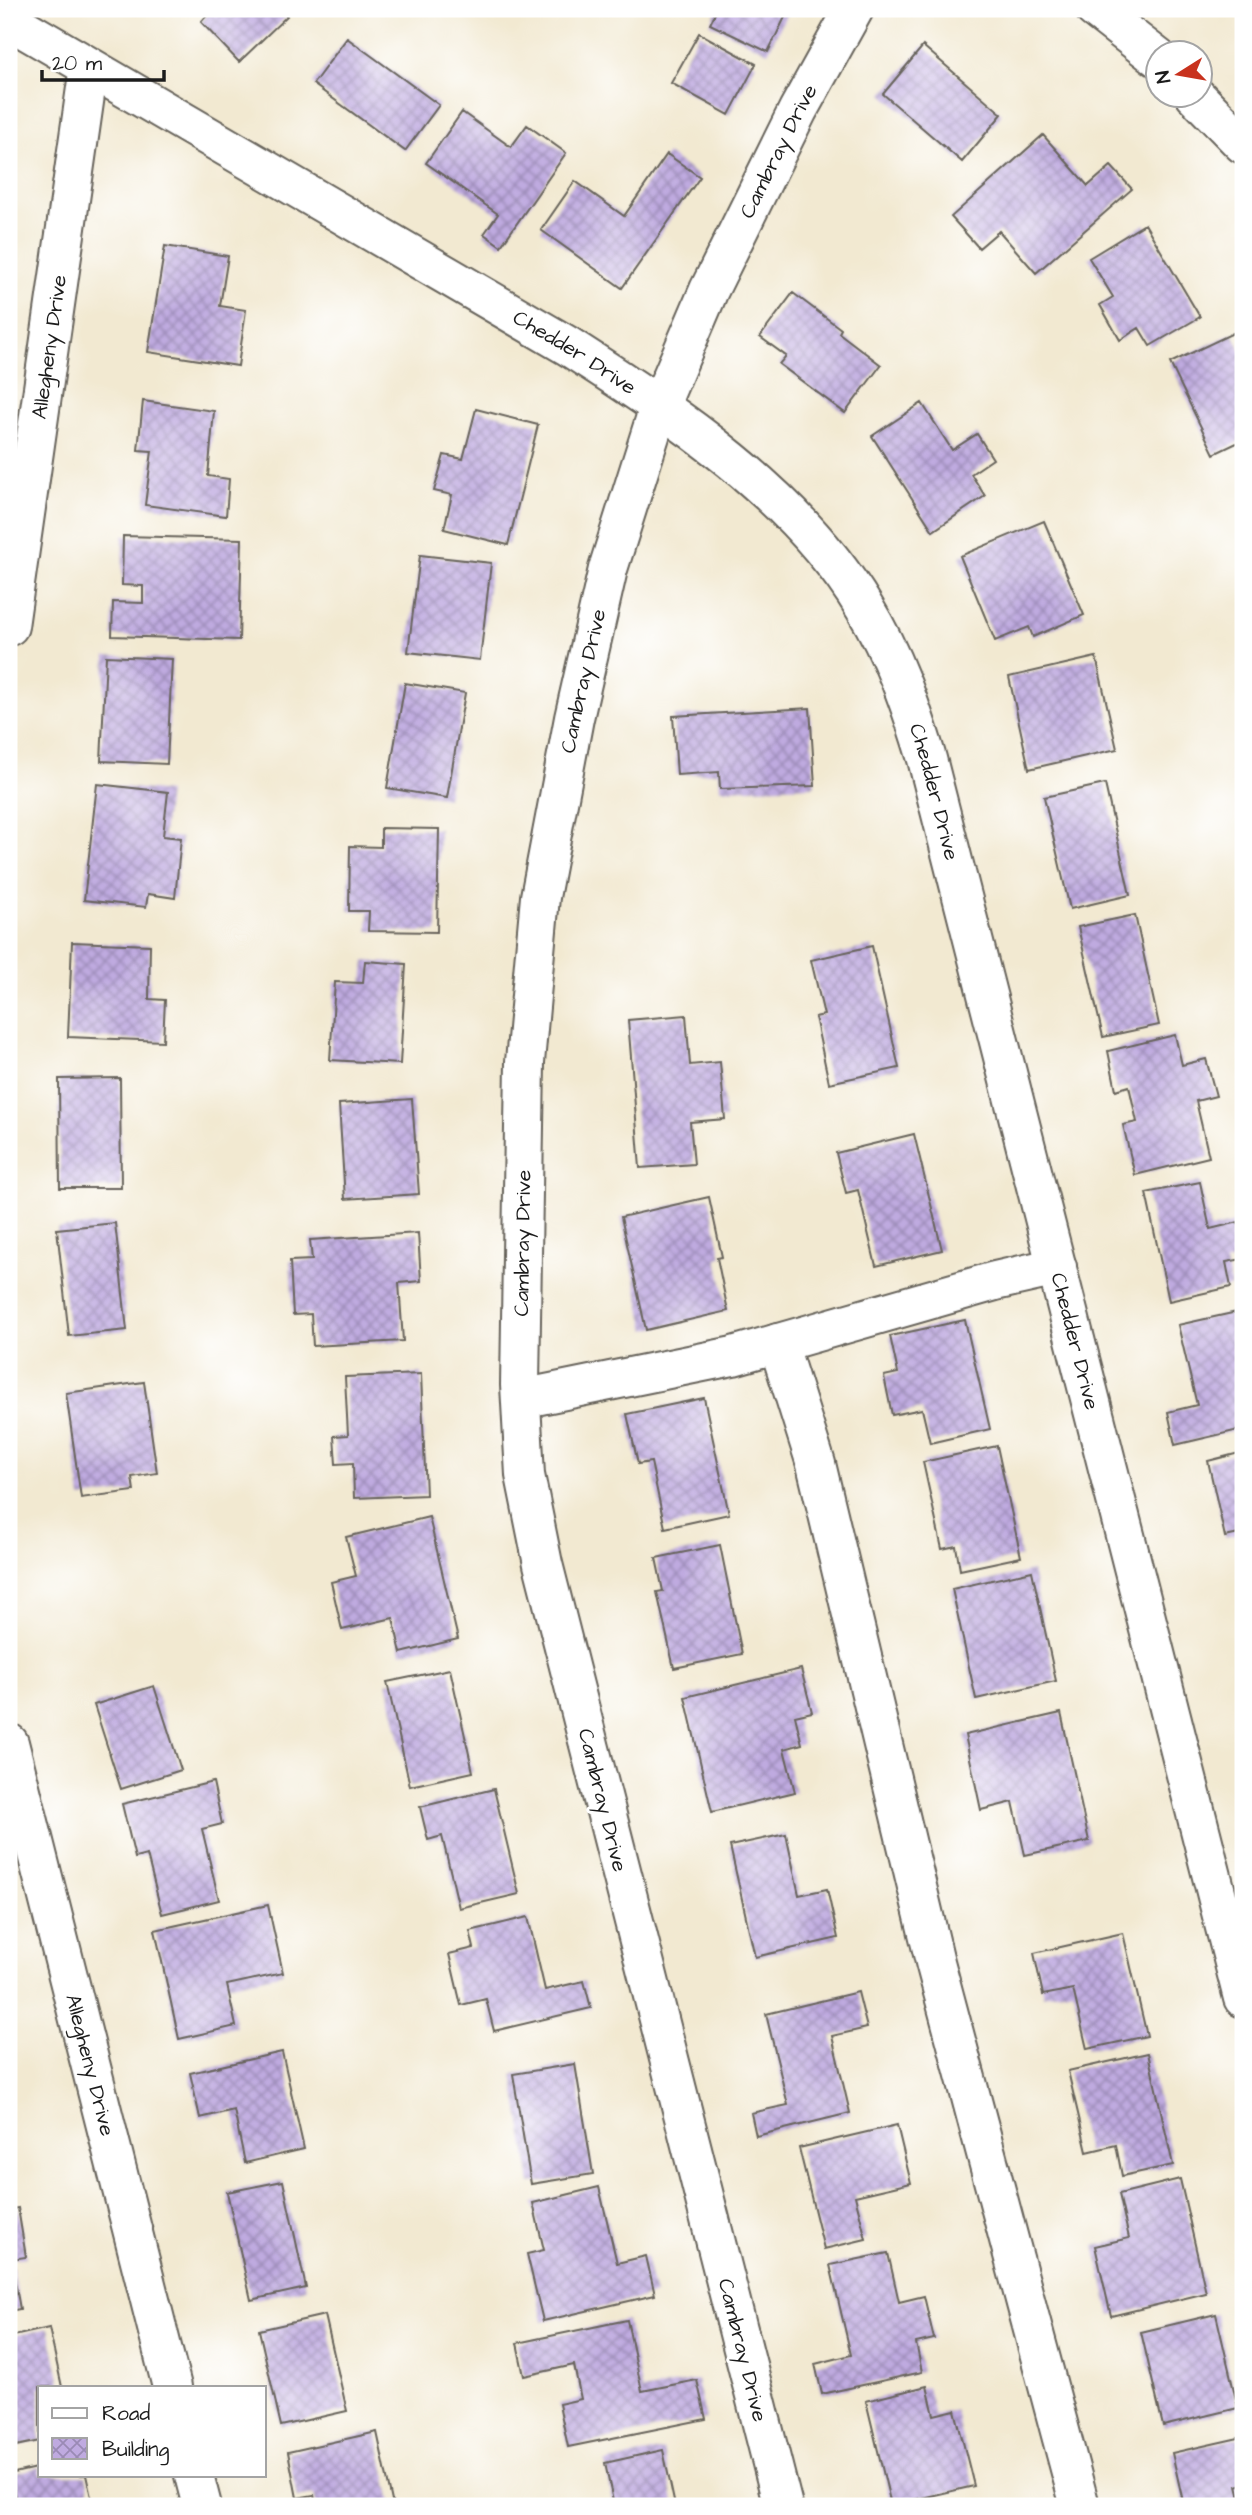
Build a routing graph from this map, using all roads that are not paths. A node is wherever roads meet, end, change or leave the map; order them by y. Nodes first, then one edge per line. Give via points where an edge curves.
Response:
1 (854, 9) edge
2 (1095, 9) edge
3 (9, 20) edge
4 (1144, 48) edge
5 (89, 67) junction
6 (1208, 108) edge
7 (1243, 144) edge
8 (659, 407) junction
9 (9, 626) edge
10 (1057, 1267) junction
11 (778, 1343) junction
12 (521, 1399) junction
13 (9, 1744) edge
14 (1243, 1998) edge
15 (172, 2386) edge
16 (194, 2476) edge
17 (202, 2506) edge
18 (783, 2506) edge
19 (1080, 2506) edge

1 - 8 street, Cambray Drive via 721,266
2 - 4 street
3 - 5 street, Chedder Drive
5 - 8 street, Chedder Drive via 568,346
5 - 9 street, Allegheny Drive
6 - 7 street
8 - 10 street, Chedder Drive via 754,479 795,517 864,606 891,656 927,758
8 - 12 street, Cambray Drive via 608,569 540,897 525,1062
10 - 11 street
10 - 14 street, Chedder Drive
11 - 12 street
11 - 19 street via 816,1464 935,1962
12 - 18 street, Cambray Drive via 525,1475 543,1564
13 - 15 street, Allegheny Drive
16 - 17 street

